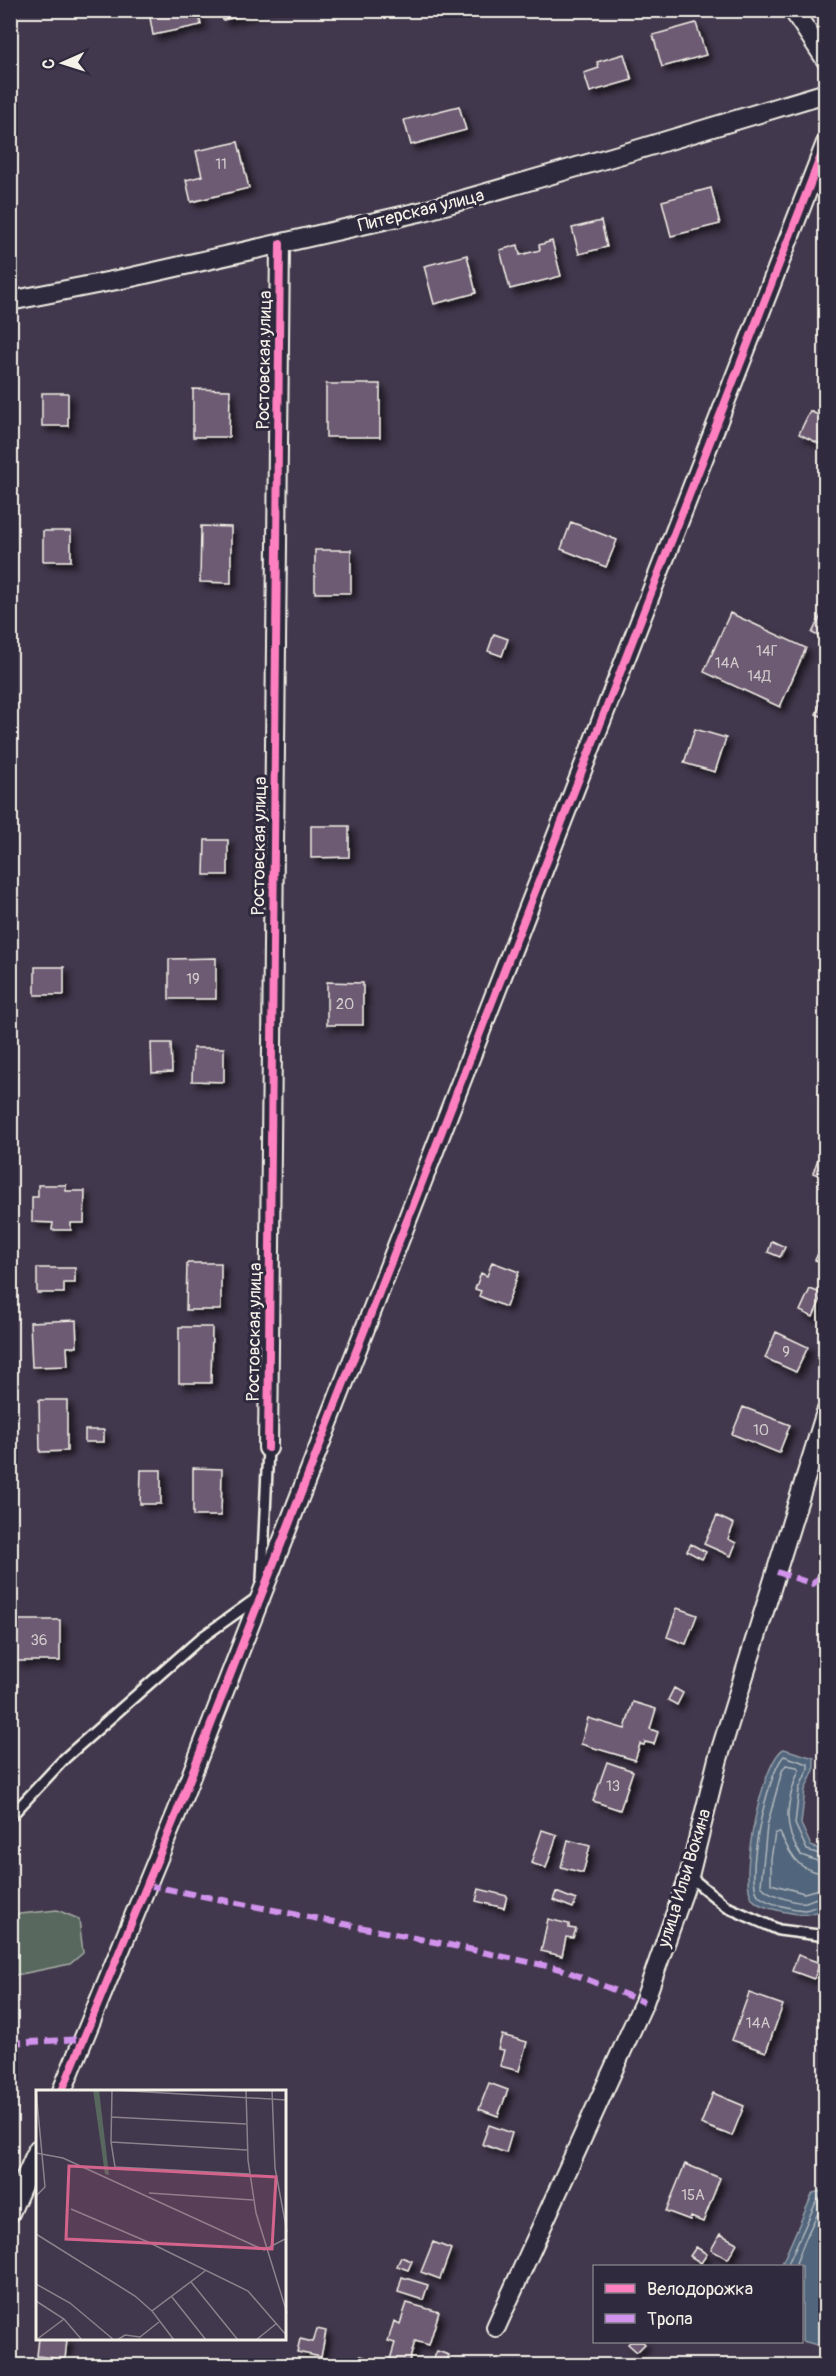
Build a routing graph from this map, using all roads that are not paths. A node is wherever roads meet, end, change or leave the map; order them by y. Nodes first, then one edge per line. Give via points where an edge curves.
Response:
1 (793, 10) edge
2 (825, 60) edge
3 (825, 93) edge
4 (825, 143) edge
5 (280, 244) junction
6 (10, 301) edge
7 (825, 1412) edge
8 (267, 1448) joint
9 (261, 1595) junction
10 (10, 1817) edge
11 (689, 1876) junction
12 (825, 1935) edge
13 (62, 2090) edge
14 (36, 2154) edge
15 (10, 2213) edge
16 (496, 2327) dead end

1 - 2 street
3 - 5 street, Питерская улица via 424,211
4 - 9 street
5 - 6 street, Питерская улица
5 - 8 street, Ростовская улица
7 - 11 street, улица Ильи Вокина via 718,1759
8 - 9 lane
9 - 10 lane via 201,1638 65,1758
9 - 13 street
11 - 12 lane via 727,1907 758,1921 779,1930
11 - 16 street, улица Ильи Вокина via 644,2002
14 - 15 street

